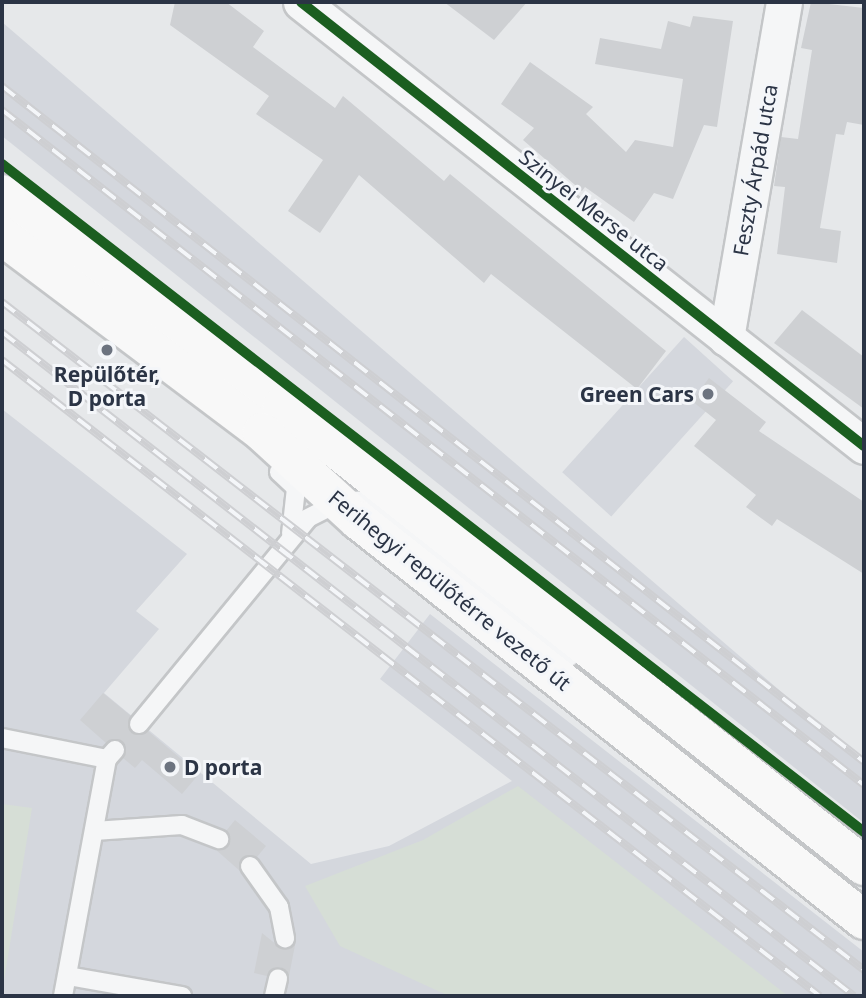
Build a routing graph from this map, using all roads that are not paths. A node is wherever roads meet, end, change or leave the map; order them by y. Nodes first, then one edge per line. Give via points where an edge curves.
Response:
1 (301, 2) edge
2 (784, 2) edge
3 (2, 194) edge
4 (2, 236) edge
5 (726, 338) junction
6 (160, 354) junction
7 (282, 406) junction
8 (864, 446) edge
9 (312, 476) junction
10 (323, 510) junction
11 (286, 548) junction
12 (139, 724) dead end
13 (2, 738) edge
14 (94, 831) junction
15 (826, 835) junction
16 (219, 839) dead end
17 (250, 866) dead end
18 (864, 866) edge
19 (864, 920) edge
20 (285, 938) dead end
21 (68, 976) junction
22 (278, 978) dead end
23 (63, 996) edge
24 (182, 996) edge
25 (274, 996) edge

1 - 5 street, Szinyei Merse utca
2 - 5 street, Feszty Árpád utca
3 - 7 main road, Ferihegyi repülőtérre vezető út
4 - 6 main road, Ferihegyi repülőtérre vezető út
5 - 8 street, Szinyei Merse utca
6 - 9 main road, Ferihegyi repülőtérre vezető út
6 - 11 lane via 204,411 296,488
7 - 9 lane
7 - 15 main road, Ferihegyi repülőtérre vezető út
9 - 10 main road, Ferihegyi repülőtérre vezető út
10 - 11 lane
10 - 15 lane via 367,500 748,796
10 - 19 main road, Ferihegyi repülőtérre vezető út
11 - 12 lane
13 - 14 lane via 111,755
14 - 16 lane via 182,824
14 - 21 lane
15 - 18 main road, Ferihegyi repülőtérre vezető út
17 - 20 lane via 279,907
21 - 23 lane
21 - 24 lane
22 - 25 lane

